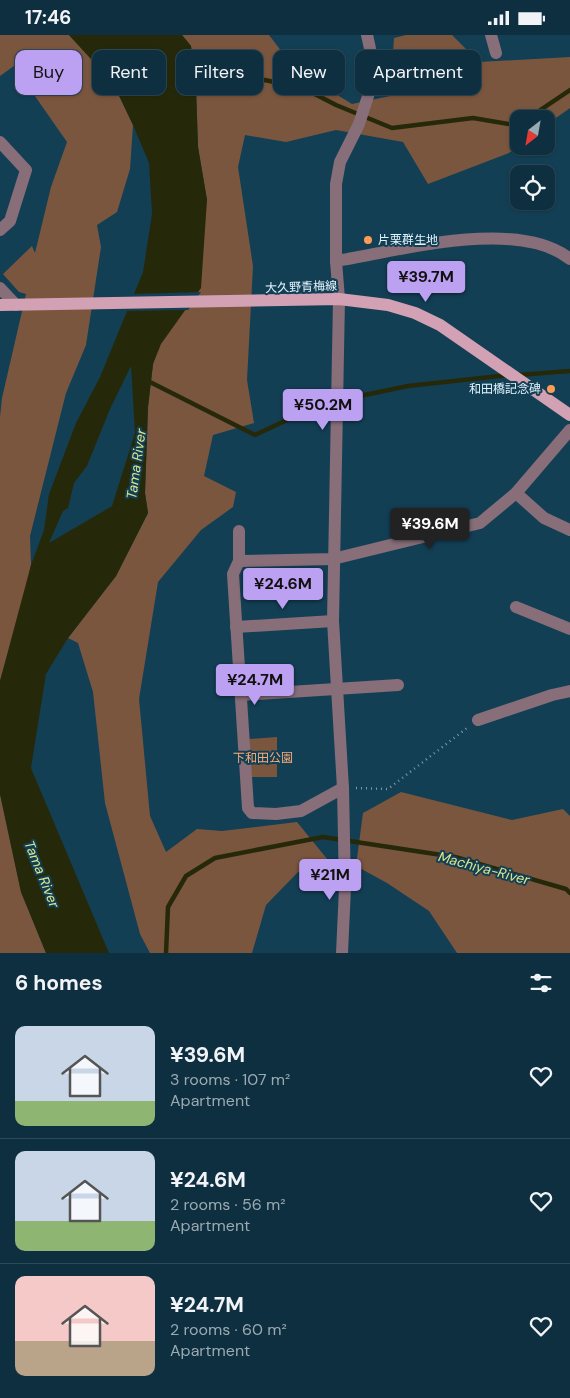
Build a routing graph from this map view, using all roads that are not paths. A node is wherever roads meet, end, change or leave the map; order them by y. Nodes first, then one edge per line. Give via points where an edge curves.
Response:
1 (367, 35) edge
2 (491, 35) edge
3 (496, 53) dead end
4 (0, 142) edge
5 (0, 230) edge
6 (570, 259) edge
7 (336, 261) junction
8 (0, 288) edge
9 (339, 299) junction
10 (0, 305) edge
11 (16, 305) junction
12 (570, 415) edge
13 (570, 430) edge
14 (516, 493) junction
15 (570, 530) edge
16 (239, 531) dead end
17 (333, 559) junction
18 (238, 561) junction
19 (516, 607) dead end
20 (332, 621) junction
21 (236, 627) junction
22 (570, 629) edge
23 (398, 685) dead end
24 (337, 688) junction
25 (570, 691) edge
26 (241, 695) junction
27 (478, 720) road end
28 (343, 788) junction
29 (342, 953) edge

1 - 7 street via 373,61 369,93 359,124 340,162 336,184
2 - 3 street
4 - 5 street via 26,170 10,221
6 - 7 street via 542,243 479,237
7 - 9 street
8 - 11 street
9 - 11 main road, 大久野青梅線
9 - 12 main road, 大久野青梅線 via 388,305 416,313 440,325
9 - 17 street
10 - 11 main road, 大久野青梅線
13 - 14 street
14 - 15 street via 544,518
14 - 17 street via 480,523
16 - 18 street
17 - 18 street
17 - 20 street
18 - 21 street via 233,574
19 - 22 street
20 - 21 street
20 - 24 street
21 - 26 street
23 - 24 street
24 - 26 street
24 - 28 street
25 - 27 street
26 - 28 street via 248,808 252,813 301,811
28 - 29 street

